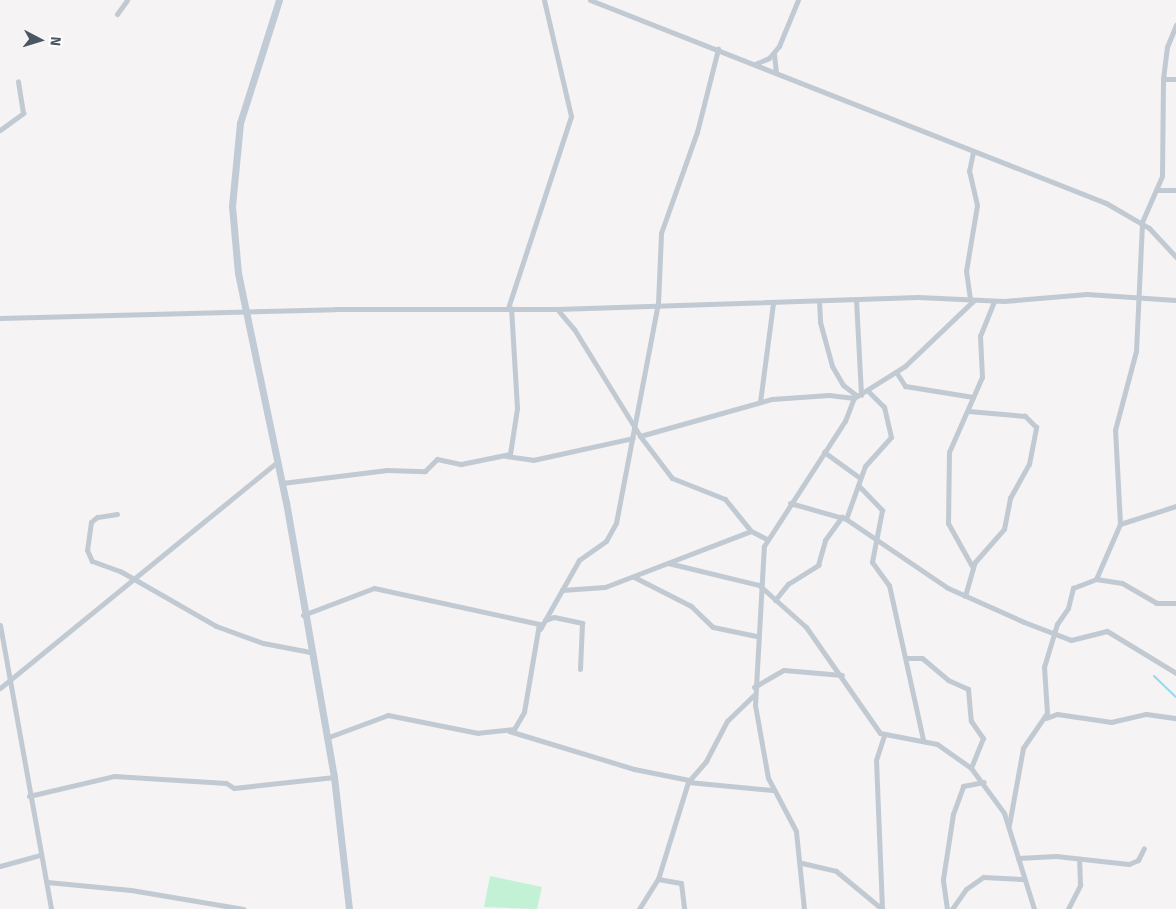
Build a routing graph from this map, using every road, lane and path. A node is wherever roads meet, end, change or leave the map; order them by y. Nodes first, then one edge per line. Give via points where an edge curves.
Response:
1 (127, 0) edge
2 (280, 0) edge
3 (544, 0) edge
4 (590, 0) edge
5 (798, 0) edge
6 (116, 14) dead end
7 (1176, 25) edge
8 (718, 49) junction
9 (774, 53) junction
10 (755, 64) junction
11 (776, 72) junction
12 (1163, 79) junction
13 (1176, 79) edge
14 (18, 81) dead end
15 (0, 130) edge
16 (973, 152) junction
17 (1158, 190) junction
18 (1176, 190) edge
19 (1142, 222) junction
20 (1176, 257) edge
21 (1138, 295) junction
22 (856, 299) junction
23 (972, 299) junction
24 (1176, 300) edge
25 (819, 301) junction
26 (994, 302) junction
27 (658, 303) junction
28 (773, 303) junction
29 (510, 308) junction
30 (557, 309) junction
31 (246, 310) junction
32 (0, 318) edge
33 (896, 372) junction
34 (868, 392) junction
35 (857, 396) junction
36 (973, 397) junction
37 (760, 402) junction
38 (968, 411) junction
39 (634, 426) junction
40 (640, 436) junction
41 (633, 438) junction
42 (824, 452) junction
43 (506, 456) junction
44 (277, 462) junction
45 (860, 478) junction
46 (282, 484) junction
47 (858, 486) junction
48 (790, 503) junction
49 (1176, 506) edge
50 (117, 514) dead end
51 (844, 518) junction
52 (1120, 524) junction
53 (751, 531) junction
54 (767, 539) junction
55 (878, 541) junction
56 (668, 563) junction
57 (973, 568) junction
58 (634, 577) junction
59 (1096, 579) junction
60 (134, 580) junction
61 (759, 585) junction
62 (562, 590) junction
63 (965, 596) junction
64 (775, 600) junction
65 (1176, 603) edge
66 (303, 616) junction
67 (544, 621) junction
68 (0, 625) edge
69 (540, 628) junction
70 (1054, 634) junction
71 (756, 636) junction
72 (310, 652) junction
73 (906, 658) junction
74 (580, 669) dead end
75 (1176, 673) edge
76 (842, 675) junction
77 (11, 681) junction
78 (754, 687) junction
79 (0, 688) edge
80 (754, 695) junction
81 (1046, 718) junction
82 (1176, 718) edge
83 (509, 731) junction
84 (884, 736) junction
85 (326, 738) junction
86 (924, 740) junction
87 (971, 768) junction
88 (334, 778) junction
89 (688, 781) junction
90 (984, 782) junction
91 (773, 790) junction
92 (29, 796) junction
93 (1009, 825) junction
94 (1144, 848) dead end
95 (40, 855) junction
96 (1018, 858) junction
97 (1079, 859) junction
98 (802, 863) junction
99 (0, 866) edge
100 (658, 879) junction
101 (1022, 879) junction
102 (46, 882) junction
103 (51, 909) edge
104 (243, 909) edge
105 (349, 909) edge
106 (639, 909) edge
107 (684, 909) edge
108 (804, 909) edge
109 (882, 909) edge
110 (947, 909) edge
111 (952, 909) edge
112 (1034, 909) edge
113 (1068, 909) edge

1 - 6 street
2 - 31 street via 240,123 233,170 238,273
3 - 29 street via 571,116
4 - 8 street
5 - 9 street
7 - 12 street via 1167,47
8 - 10 street
8 - 27 street via 697,132 666,210
9 - 10 street
9 - 11 street
10 - 11 street
11 - 16 street
12 - 13 street
12 - 17 street
14 - 15 street via 23,113
16 - 19 street via 1106,203
16 - 23 street via 970,171 977,206 966,270
17 - 18 street
17 - 19 street
19 - 20 street
19 - 21 street
21 - 24 street
21 - 26 street
21 - 52 street via 1136,351 1114,442
22 - 23 street
22 - 25 street
22 - 35 street
23 - 26 street
23 - 33 street
25 - 28 street
25 - 35 street via 820,322 832,366 843,385
26 - 36 street via 981,329 982,371
27 - 28 street
27 - 30 street
27 - 39 street
28 - 37 street
29 - 30 street
29 - 31 street
29 - 43 street via 517,408 511,452
30 - 39 street via 574,329
31 - 32 street
31 - 44 street
33 - 34 street
33 - 36 street via 905,386
34 - 35 street
34 - 45 street via 884,407 892,431
35 - 37 street via 823,395
35 - 42 street
36 - 38 street
37 - 40 street
38 - 57 street via 949,452 947,514 956,544
38 - 57 street via 1025,416 1036,427 1029,464 1010,498 1002,535
39 - 40 street
39 - 41 street
40 - 53 street via 672,478 725,499
41 - 43 street via 533,460
41 - 62 street via 613,530 602,545 579,560
42 - 45 street
42 - 48 street
43 - 46 street via 462,464 437,459 425,471 387,470
44 - 46 street
44 - 60 street
45 - 47 street
46 - 66 street
47 - 51 street
47 - 55 street via 882,510
48 - 51 street
48 - 54 street
49 - 52 street
50 - 60 street via 97,517 91,522 89,558
51 - 55 street
51 - 64 street via 825,540 818,565 788,584
52 - 59 street
53 - 54 street
53 - 56 street
54 - 61 street
55 - 63 street
55 - 73 street via 872,562 887,580
56 - 58 street
56 - 61 street
57 - 63 street
58 - 62 street via 597,590
58 - 71 street via 691,606 713,627
59 - 65 street via 1122,583 1156,603
59 - 70 street via 1073,588
60 - 72 street via 216,626 263,643
60 - 77 street
61 - 64 street
61 - 71 street
62 - 67 street
63 - 70 street
64 - 76 street via 806,627
66 - 69 street via 374,588 531,618
66 - 72 street
67 - 69 street
67 - 74 street via 554,617 582,623
68 - 77 street
69 - 83 street via 524,712
70 - 75 street via 1071,640 1107,631
70 - 81 street via 1044,668
71 - 78 street
72 - 85 street
73 - 86 street
73 - 87 street via 922,658 948,680 968,689 971,721 983,738
76 - 78 street via 784,670
76 - 84 street via 866,719
77 - 79 street
77 - 92 street
78 - 80 street
80 - 89 street via 727,721 706,761
80 - 91 street
81 - 82 street via 1057,714 1111,722 1146,714
81 - 93 street via 1023,748
83 - 85 street via 478,734 388,715
83 - 89 street via 634,769
84 - 86 street
84 - 109 street via 876,760
85 - 88 street
86 - 87 street via 944,746
87 - 90 street
88 - 92 street via 234,788 226,783 114,776
88 - 105 street
89 - 91 street
89 - 100 street
90 - 93 street
90 - 110 street via 963,786 953,814 943,880
91 - 98 street via 793,822
92 - 95 street
93 - 96 street
94 - 97 street via 1134,864
95 - 99 street
95 - 102 street
96 - 97 street
96 - 101 street
97 - 113 street via 1080,885
98 - 108 street
98 - 109 street via 836,871
100 - 106 street
100 - 107 street via 681,883
101 - 111 street via 983,877 966,889
101 - 112 street
102 - 103 street
102 - 104 street via 130,890

